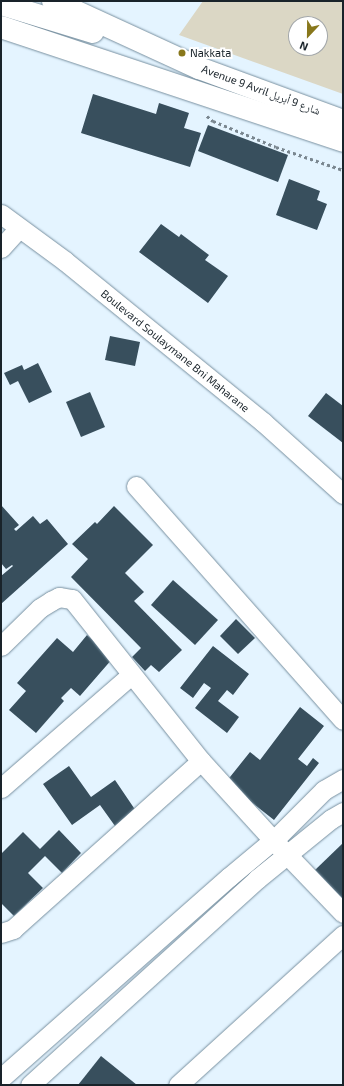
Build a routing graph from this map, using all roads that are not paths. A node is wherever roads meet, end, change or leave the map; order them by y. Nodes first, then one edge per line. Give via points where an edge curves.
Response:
1 (53, 1) edge
2 (1, 4) edge
3 (1, 27) edge
4 (1, 43) edge
5 (178, 59) junction
6 (185, 88) junction
7 (343, 121) edge
8 (343, 141) edge
9 (1, 214) edge
10 (19, 228) junction
11 (1, 248) edge
12 (136, 486) dead end
13 (343, 494) edge
14 (1, 646) edge
15 (131, 675) junction
16 (343, 720) edge
17 (201, 761) junction
18 (343, 779) edge
19 (1, 788) edge
20 (343, 812) edge
21 (272, 840) junction
22 (288, 854) junction
23 (343, 913) edge
24 (1, 933) edge
25 (343, 935) edge
26 (1, 1078) edge
27 (30, 1085) edge
28 (178, 1085) edge

1 - 5 highway
2 - 5 highway
3 - 6 highway
4 - 6 highway
5 - 7 highway, Avenue 9 Avril شارع 9 أبريل
6 - 8 highway, Avenue 9 Avril شارع 9 أبريل
9 - 10 street, Boulevard Soulaymane Bni Maharane
10 - 11 street
10 - 13 street, Boulevard Soulaymane Bni Maharane via 65,262 263,422
12 - 16 street
14 - 15 street via 40,608 59,597 66,596 72,599
15 - 17 street
15 - 19 street
17 - 21 street
17 - 24 street via 13,929
18 - 21 street via 324,790
20 - 22 street
21 - 22 street
21 - 26 street
22 - 23 street
22 - 27 street via 257,879
25 - 28 street

